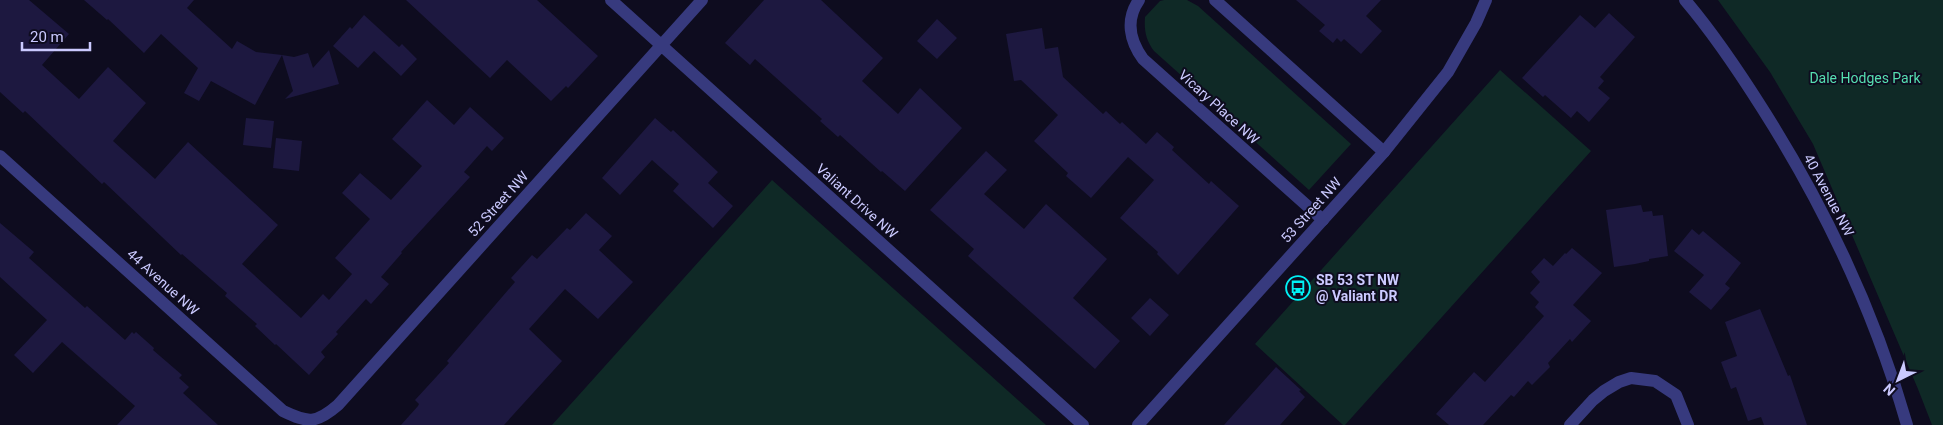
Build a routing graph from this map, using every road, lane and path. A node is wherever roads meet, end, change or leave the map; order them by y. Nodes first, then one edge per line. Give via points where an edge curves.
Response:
1 (611, 0) edge
2 (702, 0) edge
3 (1139, 0) edge
4 (1215, 0) edge
5 (1486, 0) edge
6 (1685, 0) edge
7 (661, 46) junction
8 (1384, 152) junction
9 (0, 156) edge
10 (1323, 220) junction
11 (311, 421) joint
12 (1083, 425) edge
13 (1138, 425) edge
14 (1570, 425) edge
15 (1688, 425) edge
16 (1907, 425) edge

1 - 7 street, Valiant Drive NW
2 - 7 street, 52 Street NW
3 - 10 street, Vicary Place NW via 1131,16 1130,27 1136,50 1143,59
4 - 8 street
5 - 8 street, 53 Street NW via 1448,72
6 - 16 street, 40 Avenue NW via 1730,57 1820,206 1853,276
7 - 11 street, 52 Street NW via 338,405 324,417
7 - 12 street, Valiant Drive NW
8 - 10 street, 53 Street NW
9 - 11 street, 44 Avenue NW via 282,411
10 - 13 street, 53 Street NW
14 - 15 street via 1604,391 1631,378 1655,381 1676,395

